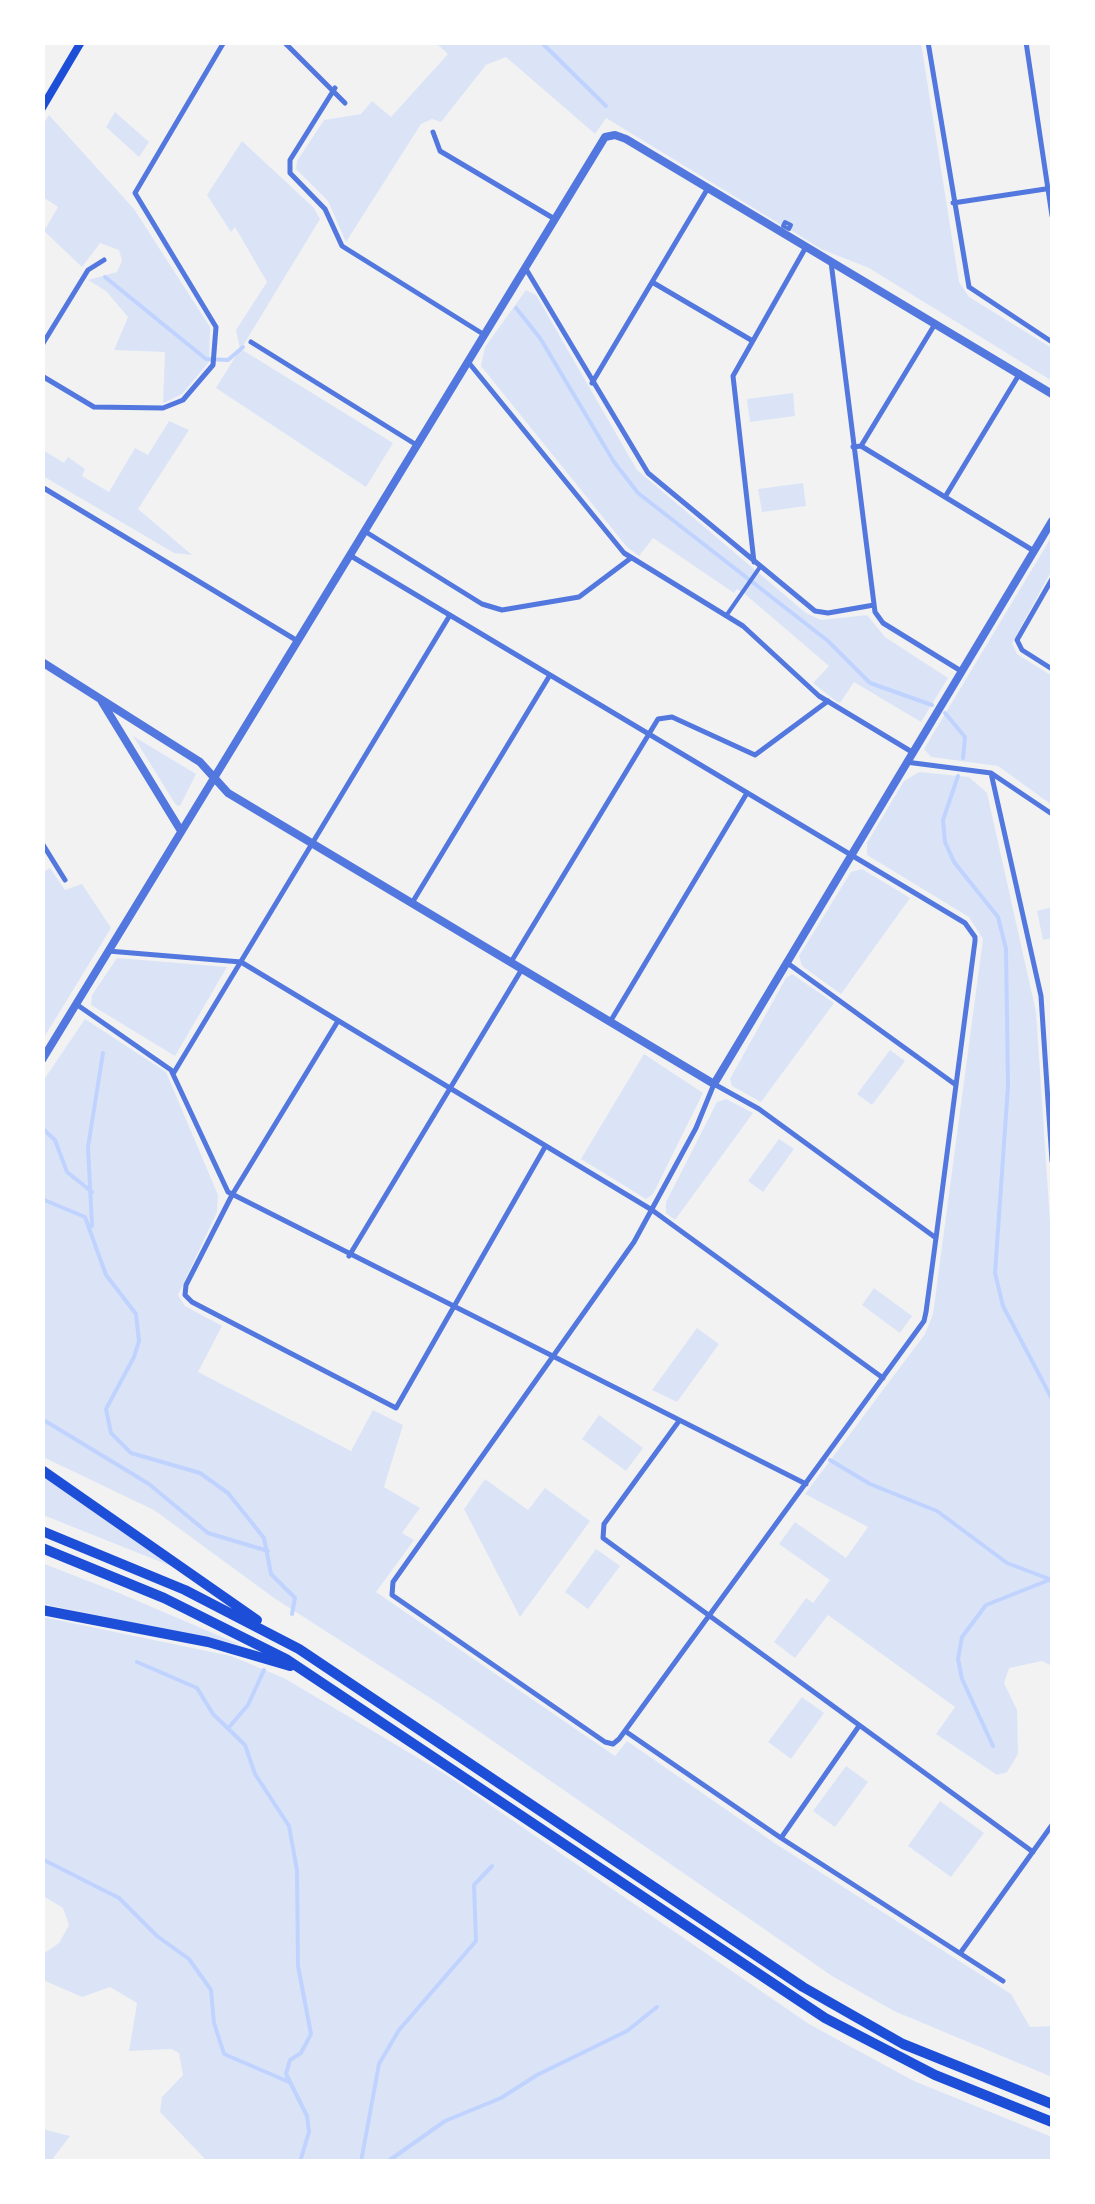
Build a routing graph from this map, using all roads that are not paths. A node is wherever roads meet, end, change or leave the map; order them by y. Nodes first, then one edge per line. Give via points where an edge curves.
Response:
1 (81, 42) edge
2 (224, 42) edge
3 (284, 42) edge
4 (928, 42) edge
5 (1026, 42) edge
6 (335, 88) junction
7 (345, 103) dead end
8 (42, 108) edge
9 (433, 132) dead end
10 (708, 188) junction
11 (1050, 188) edge
12 (953, 203) junction
13 (1052, 216) edge
14 (553, 218) junction
15 (806, 247) junction
16 (104, 260) dead end
17 (831, 262) junction
18 (524, 266) junction
19 (652, 282) junction
20 (936, 322) junction
21 (482, 334) junction
22 (751, 340) junction
23 (251, 342) dead end
24 (1052, 342) edge
25 (42, 345) edge
26 (467, 360) junction
27 (1020, 374) junction
28 (42, 376) edge
29 (592, 382) junction
30 (1052, 394) edge
31 (416, 444) junction
32 (857, 446) junction
33 (42, 486) edge
34 (945, 496) junction
35 (1052, 521) edge
36 (363, 530) junction
37 (1034, 550) junction
38 (349, 554) junction
39 (631, 558) junction
40 (757, 564) junction
41 (1052, 579) edge
42 (874, 605) junction
43 (450, 615) junction
44 (726, 616) junction
45 (296, 640) junction
46 (42, 662) edge
47 (1052, 669) edge
48 (961, 671) junction
49 (550, 675) junction
50 (100, 698) junction
51 (828, 702) junction
52 (649, 734) junction
53 (912, 752) junction
54 (906, 762) junction
55 (991, 773) junction
56 (213, 777) junction
57 (747, 792) junction
58 (1052, 814) edge
59 (181, 830) junction
60 (42, 843) edge
61 (312, 843) junction
62 (851, 854) junction
63 (65, 880) dead end
64 (412, 903) junction
65 (108, 952) junction
66 (240, 962) junction
67 (510, 962) junction
68 (786, 962) junction
69 (522, 970) junction
70 (76, 1004) junction
71 (338, 1021) junction
72 (610, 1022) junction
73 (42, 1060) edge
74 (174, 1074) junction
75 (714, 1084) junction
76 (956, 1085) junction
77 (450, 1089) junction
78 (546, 1146) junction
79 (1052, 1161) edge
80 (232, 1195) junction
81 (652, 1210) junction
82 (936, 1238) junction
83 (350, 1256) junction
84 (451, 1306) junction
85 (553, 1357) junction
86 (883, 1378) junction
87 (678, 1422) junction
88 (42, 1470) edge
89 (806, 1484) junction
90 (42, 1531) edge
91 (42, 1548) edge
92 (42, 1610) edge
93 (708, 1616) junction
94 (299, 1649) junction
95 (308, 1672) junction
96 (860, 1726) junction
97 (625, 1731) junction
98 (1052, 1825) edge
99 (781, 1838) junction
100 (1032, 1852) junction
101 (960, 1954) junction
102 (1002, 1980) dead end
103 (1052, 2104) edge
104 (1052, 2122) edge

1 - 8 main road
2 - 28 street via 135,193 216,327 215,360 186,397 166,407 92,406
3 - 6 street
4 - 12 street
5 - 11 street
6 - 7 street
6 - 21 street via 288,168 324,208 342,246
9 - 14 street via 440,151
10 - 14 street via 610,135
10 - 15 street
10 - 19 street
11 - 12 street
11 - 13 street
12 - 24 street via 969,287
14 - 18 street
15 - 17 street
15 - 22 street
16 - 25 street via 88,270
17 - 20 street
17 - 32 street
18 - 21 street
18 - 29 street
19 - 22 street
19 - 29 street
20 - 27 street
20 - 32 street
21 - 26 street
22 - 40 street via 733,382
23 - 31 street
26 - 31 street
26 - 39 street
27 - 30 street
27 - 34 street
29 - 40 street via 642,467
31 - 36 street
32 - 34 street
32 - 42 street
33 - 45 street
34 - 37 street
35 - 37 street
36 - 38 street
36 - 39 street via 502,610 579,598
37 - 48 street
38 - 43 street
38 - 45 street
39 - 44 street
40 - 42 street via 815,611
40 - 44 street
41 - 47 street via 1018,643
42 - 48 street via 880,620
43 - 49 street
43 - 61 street
44 - 51 street
45 - 56 street
46 - 50 street
48 - 53 street
49 - 52 street
49 - 64 street
50 - 56 street
50 - 59 street
51 - 52 street via 760,755 668,716
51 - 53 street
52 - 57 street
52 - 67 street
53 - 54 street
54 - 55 street
54 - 62 street
55 - 58 street
55 - 79 street via 1040,996
56 - 59 street
56 - 61 street
57 - 62 street
57 - 72 street
59 - 65 street
60 - 63 street
61 - 64 street
61 - 66 street
62 - 68 street
62 - 76 street via 974,930
64 - 67 street
65 - 66 street
65 - 70 street
66 - 71 street
66 - 74 street
67 - 69 street
68 - 75 street
68 - 76 street
69 - 72 street
69 - 77 street
70 - 73 street
70 - 74 street
71 - 77 street
71 - 80 street
72 - 75 street
74 - 80 street
75 - 81 street
75 - 82 street via 759,1108
76 - 82 street
77 - 78 street
77 - 83 street
78 - 81 street
78 - 84 street
80 - 83 street
80 - 84 street via 185,1295 268,1345 396,1408
81 - 85 street
81 - 86 street
82 - 86 street via 924,1321
83 - 84 street
84 - 85 street
85 - 87 street
85 - 97 street via 390,1591 605,1742 616,1743
86 - 89 street
87 - 89 street
87 - 93 street via 602,1534
88 - 94 highway
89 - 93 street
90 - 94 highway via 185,1590
91 - 95 highway via 178,1604
92 - 95 highway via 208,1642
93 - 96 street
93 - 97 street
94 - 103 highway via 803,1987 903,2044
95 - 104 highway via 825,2018 935,2075
96 - 99 street
96 - 100 street
97 - 99 street
98 - 100 street
99 - 101 street
100 - 101 street
101 - 102 street

